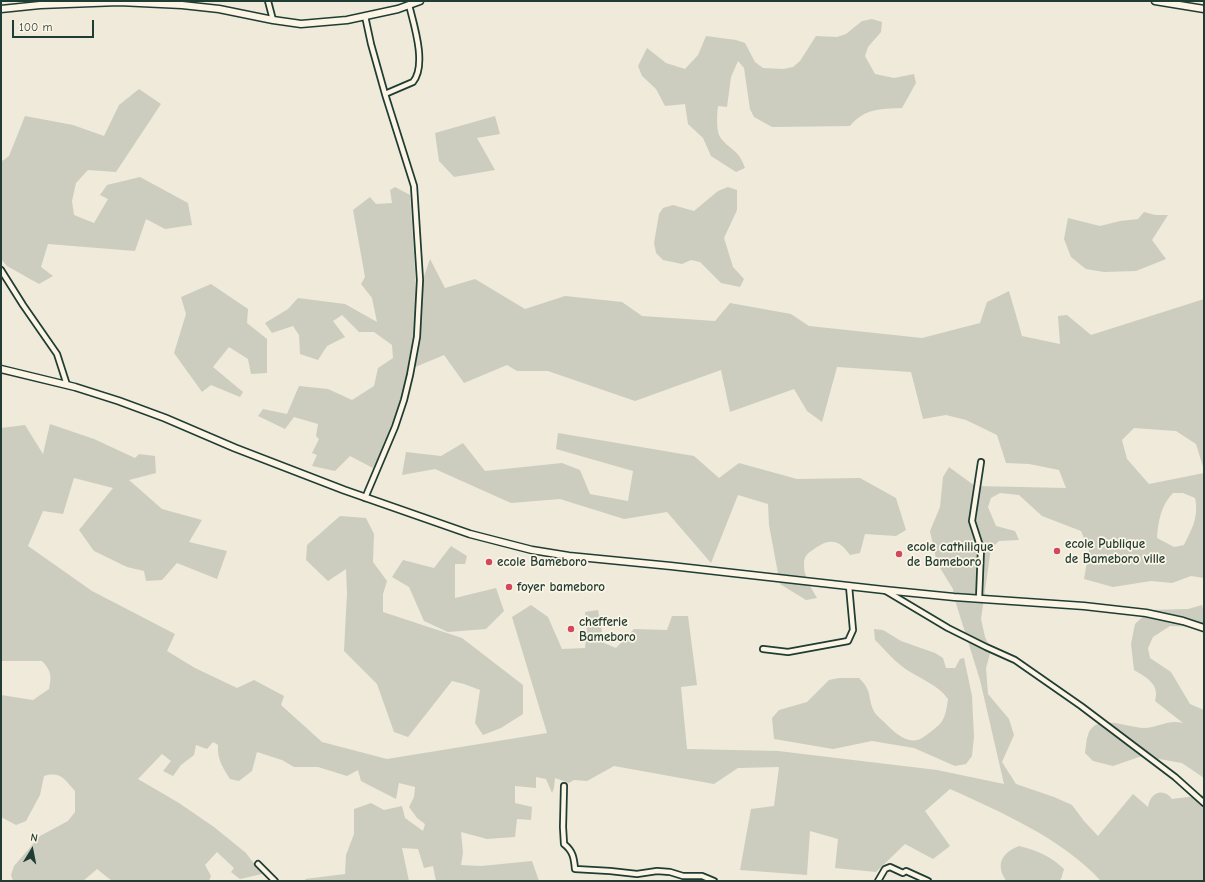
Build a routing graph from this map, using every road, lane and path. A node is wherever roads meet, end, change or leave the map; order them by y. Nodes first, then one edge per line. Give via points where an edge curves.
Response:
1 (105, 1) edge
2 (268, 1) edge
3 (420, 1) edge
4 (1155, 1) edge
5 (1163, 2) edge
6 (409, 5) junction
7 (1, 9) edge
8 (1204, 9) edge
9 (365, 16) junction
10 (273, 20) junction
11 (385, 94) junction
12 (1, 270) edge
13 (1, 369) edge
14 (67, 385) junction
15 (981, 462) dead end
16 (365, 498) junction
17 (849, 586) junction
18 (884, 590) junction
19 (979, 599) junction
20 (1204, 628) edge
21 (763, 648) dead end
22 (564, 786) dead end
23 (1204, 803) edge
24 (258, 864) dead end
25 (275, 881) edge
26 (714, 881) edge
27 (878, 881) edge
28 (928, 881) edge

1 - 7 street
1 - 10 street via 219,9
2 - 10 street
3 - 6 street
4 - 5 street
5 - 8 street
6 - 9 street
6 - 11 street via 419,55 416,79
9 - 10 street via 307,24
9 - 11 street
11 - 16 street via 415,192 420,280 419,316 412,368 404,400
12 - 14 street via 54,348
13 - 14 street
14 - 16 street via 135,406 234,448
15 - 19 street via 972,521 980,549
16 - 17 street via 470,534 544,553
17 - 18 street
17 - 21 street via 853,630 848,641 788,652
18 - 19 street
18 - 23 street via 948,628 1015,660 1175,777
19 - 20 street via 1146,613
22 - 26 street via 564,844 574,857 576,869 637,874 670,872 683,876 702,876
24 - 25 street
27 - 28 street via 885,869 890,867 903,874 906,871

